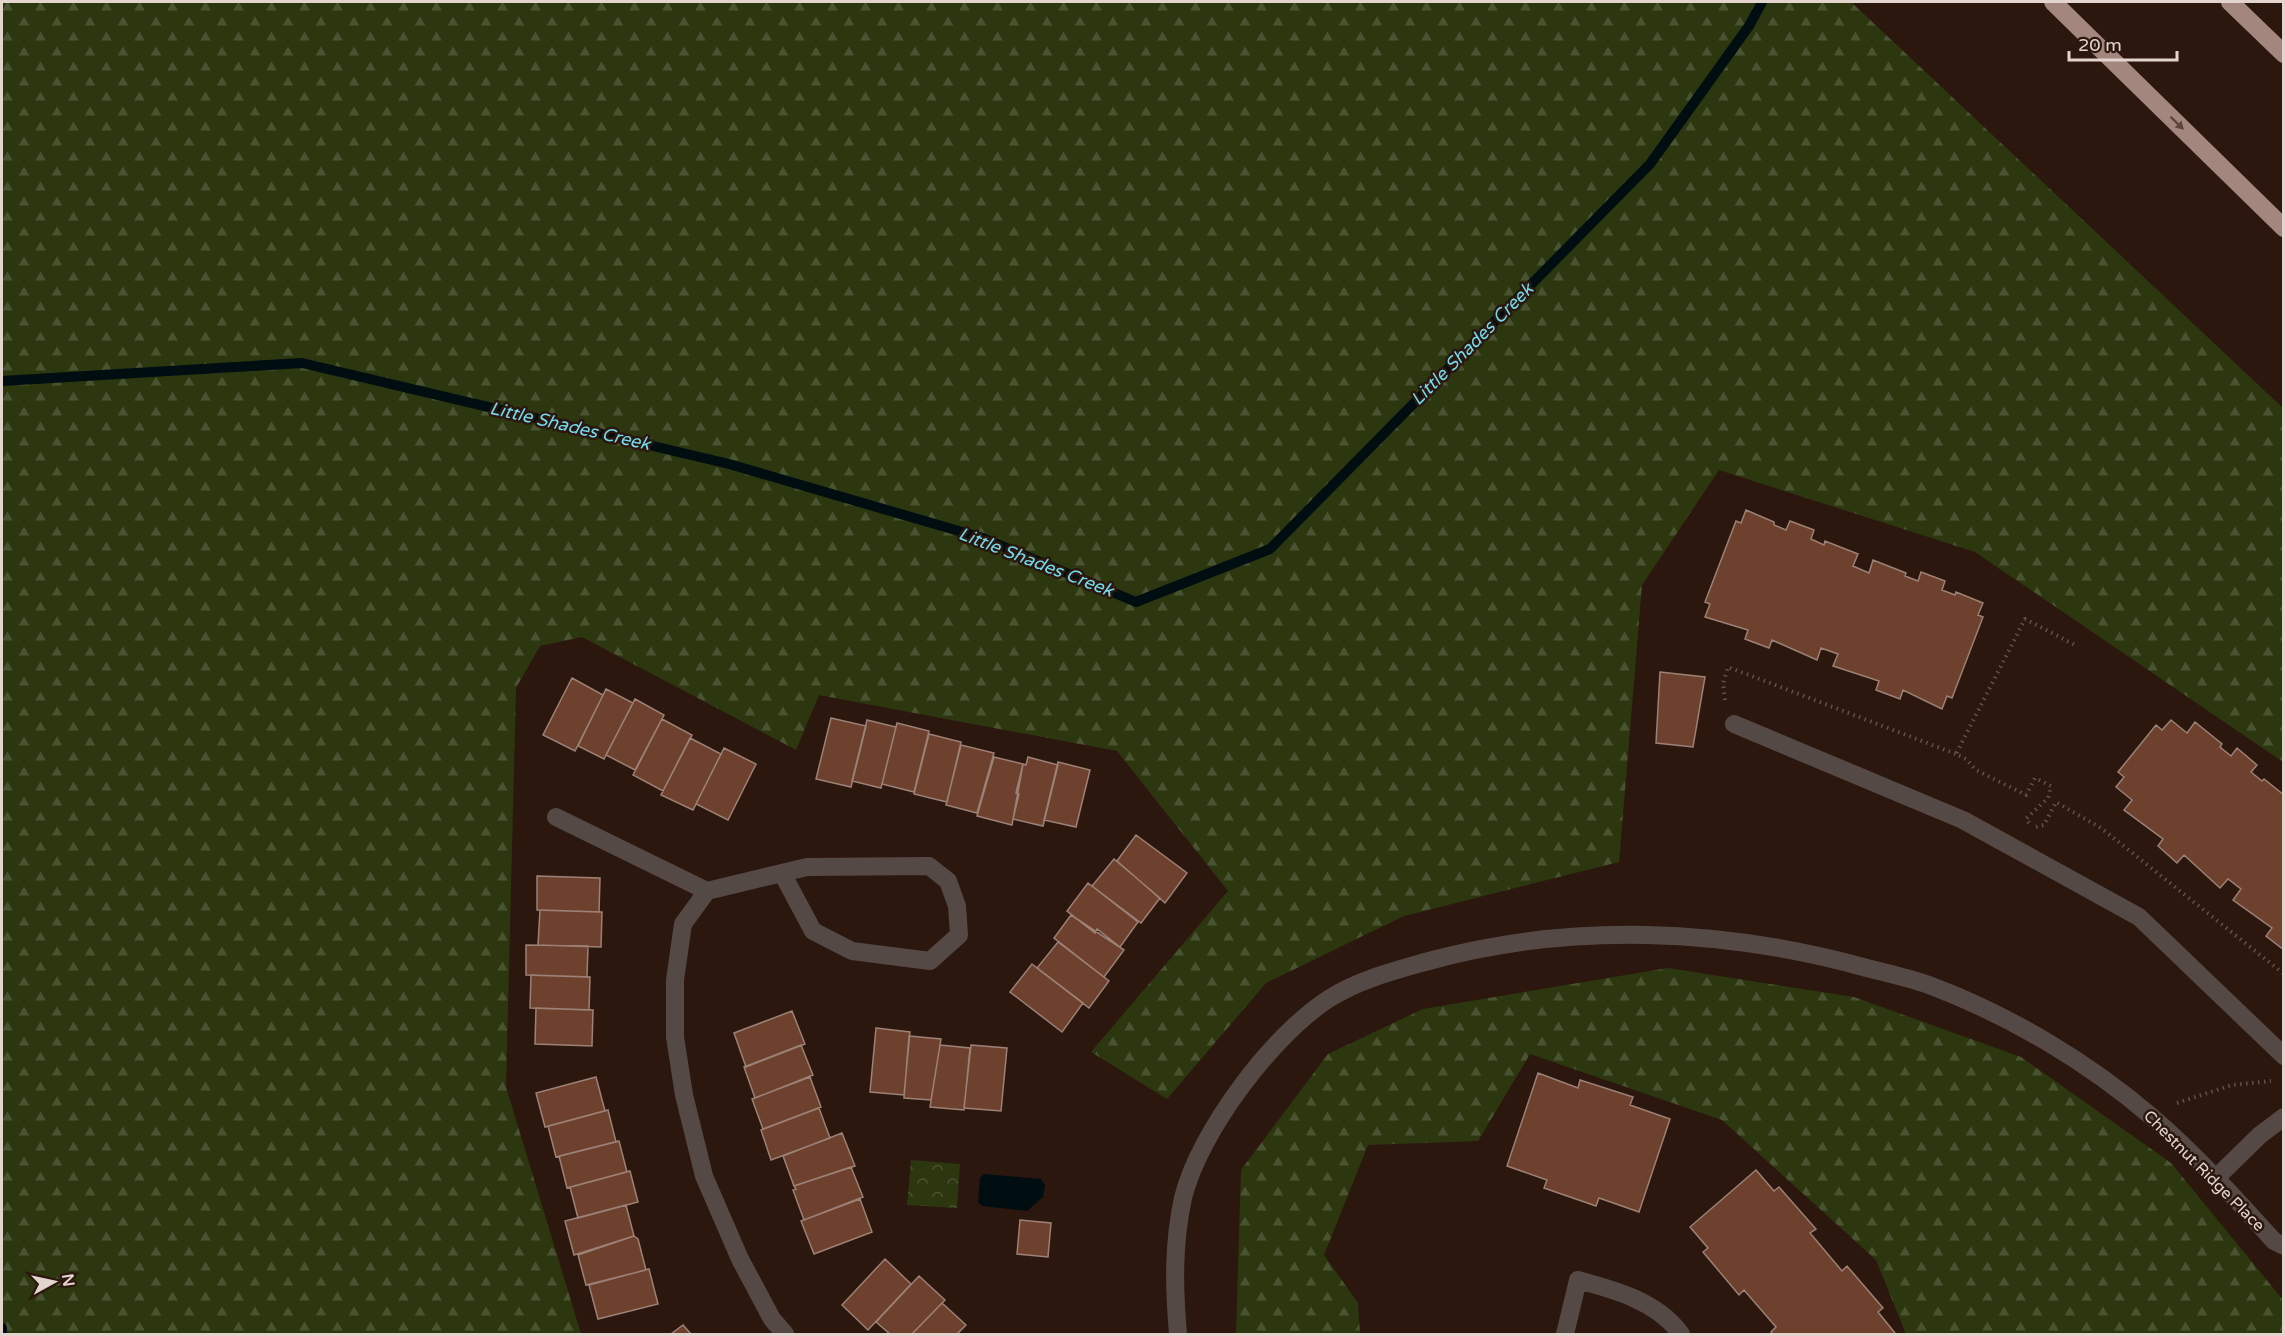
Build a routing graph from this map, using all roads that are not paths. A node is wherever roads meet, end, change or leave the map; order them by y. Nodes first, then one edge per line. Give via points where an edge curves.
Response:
1 (2053, 2) edge
2 (2230, 2) edge
3 (2283, 54) edge
4 (2283, 228) edge
5 (1734, 724) road end
6 (556, 817) dead end
7 (782, 873) junction
8 (707, 891) junction
9 (2283, 1056) edge
10 (2283, 1117) edge
11 (2216, 1178) junction
12 (2279, 1243) edge
13 (785, 1335) edge
14 (1178, 1335) edge
15 (1565, 1335) edge
16 (1681, 1335) edge

1 -> 4 highway
2 - 3 highway
5 - 9 street via 1963,820 2139,917
6 - 8 street
7 - 7 street via 807,867 929,866 948,881 957,906 959,935 930,961 852,951 813,931
7 - 8 street
8 - 13 street via 682,924 675,980 675,1037 684,1095 704,1176 740,1259 772,1319
10 - 11 street
11 - 12 street, Chestnut Ridge Place
11 - 14 street, Chestnut Ridge Place via 2152,1117 2104,1081 2033,1034 1928,985 1806,951 1650,933 1555,938 1466,951 1384,974 1332,997 1287,1031 1249,1077 1210,1134 1184,1194 1174,1250
15 - 16 street via 1578,1280 1625,1293 1671,1321

